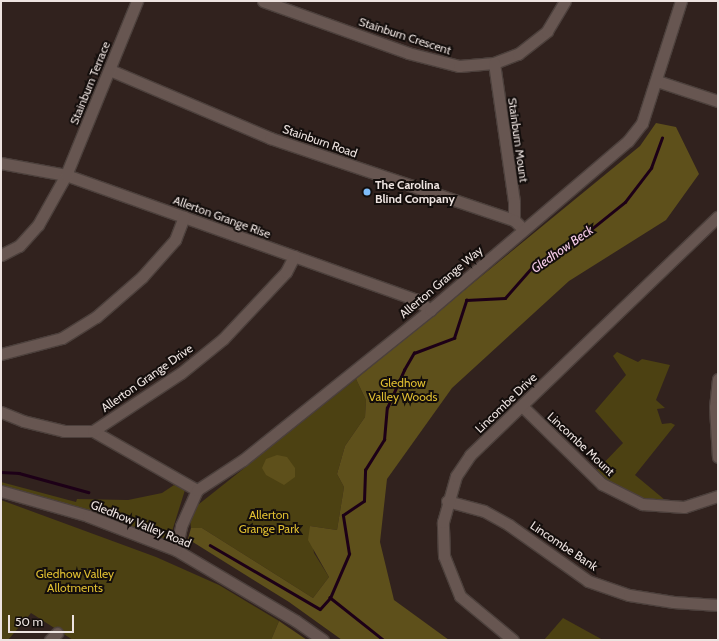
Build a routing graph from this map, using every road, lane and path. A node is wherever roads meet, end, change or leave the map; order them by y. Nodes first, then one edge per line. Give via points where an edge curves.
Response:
1 (137, 1) edge
2 (263, 1) edge
3 (565, 1) edge
4 (682, 1) edge
5 (494, 63) junction
6 (110, 70) junction
7 (657, 82) junction
8 (718, 101) edge
9 (1, 163) edge
10 (66, 175) junction
11 (718, 216) edge
12 (184, 217) junction
13 (514, 220) junction
14 (523, 229) junction
15 (1, 255) edge
16 (294, 256) junction
17 (430, 310) junction
18 (1, 354) edge
19 (718, 378) edge
20 (522, 406) junction
21 (1, 412) edge
22 (93, 431) junction
23 (718, 457) edge
24 (197, 490) junction
25 (1, 491) edge
26 (718, 496) edge
27 (447, 501) junction
28 (176, 550) junction
29 (718, 605) edge
30 (323, 640) edge
31 (513, 640) edge

1 - 6 street, Stainburn Terrace
2 - 5 street, Stainburn Crescent via 437,62 459,66
3 - 5 street, Stainburn Crescent via 547,31 534,44 518,54
4 - 7 street, Allerton Grange Way
5 - 13 street, Stainburn Mount via 514,202
6 - 10 street, Stainburn Terrace
6 - 13 street, Stainburn Road via 270,138
7 - 8 street
7 - 14 street, Allerton Grange Way via 642,122 628,141
9 - 10 street, Allerton Grange Rise
10 - 12 street, Allerton Grange Rise
10 - 15 street, Stainburn Terrace via 38,225 19,246
11 - 20 street, Lincombe Drive
12 - 16 street, Allerton Grange Rise
12 - 18 street via 175,240 142,277 96,317 62,338
13 - 14 street, Stainburn Road
14 - 17 street, Allerton Grange Way
16 - 17 street, Allerton Grange Rise via 415,299
16 - 22 street, Allerton Grange Drive via 286,272 223,339 181,373
17 - 24 street, Allerton Grange Way via 243,460
19 - 23 street via 714,407
20 - 26 street, Lincombe Mount via 602,484 642,504 684,507
20 - 27 street, Lincombe Drive via 470,455 456,476
21 - 22 street via 23,421 64,431
22 - 24 street
24 - 28 street via 181,526
25 - 28 street, Gledhow Valley Road via 88,516
27 - 29 street, Lincombe Bank via 484,512 509,525 588,581 629,594 673,602
27 - 31 street, Lincombe Drive via 443,522 444,556 460,596
28 - 30 street, Gledhow Valley Road via 296,620

